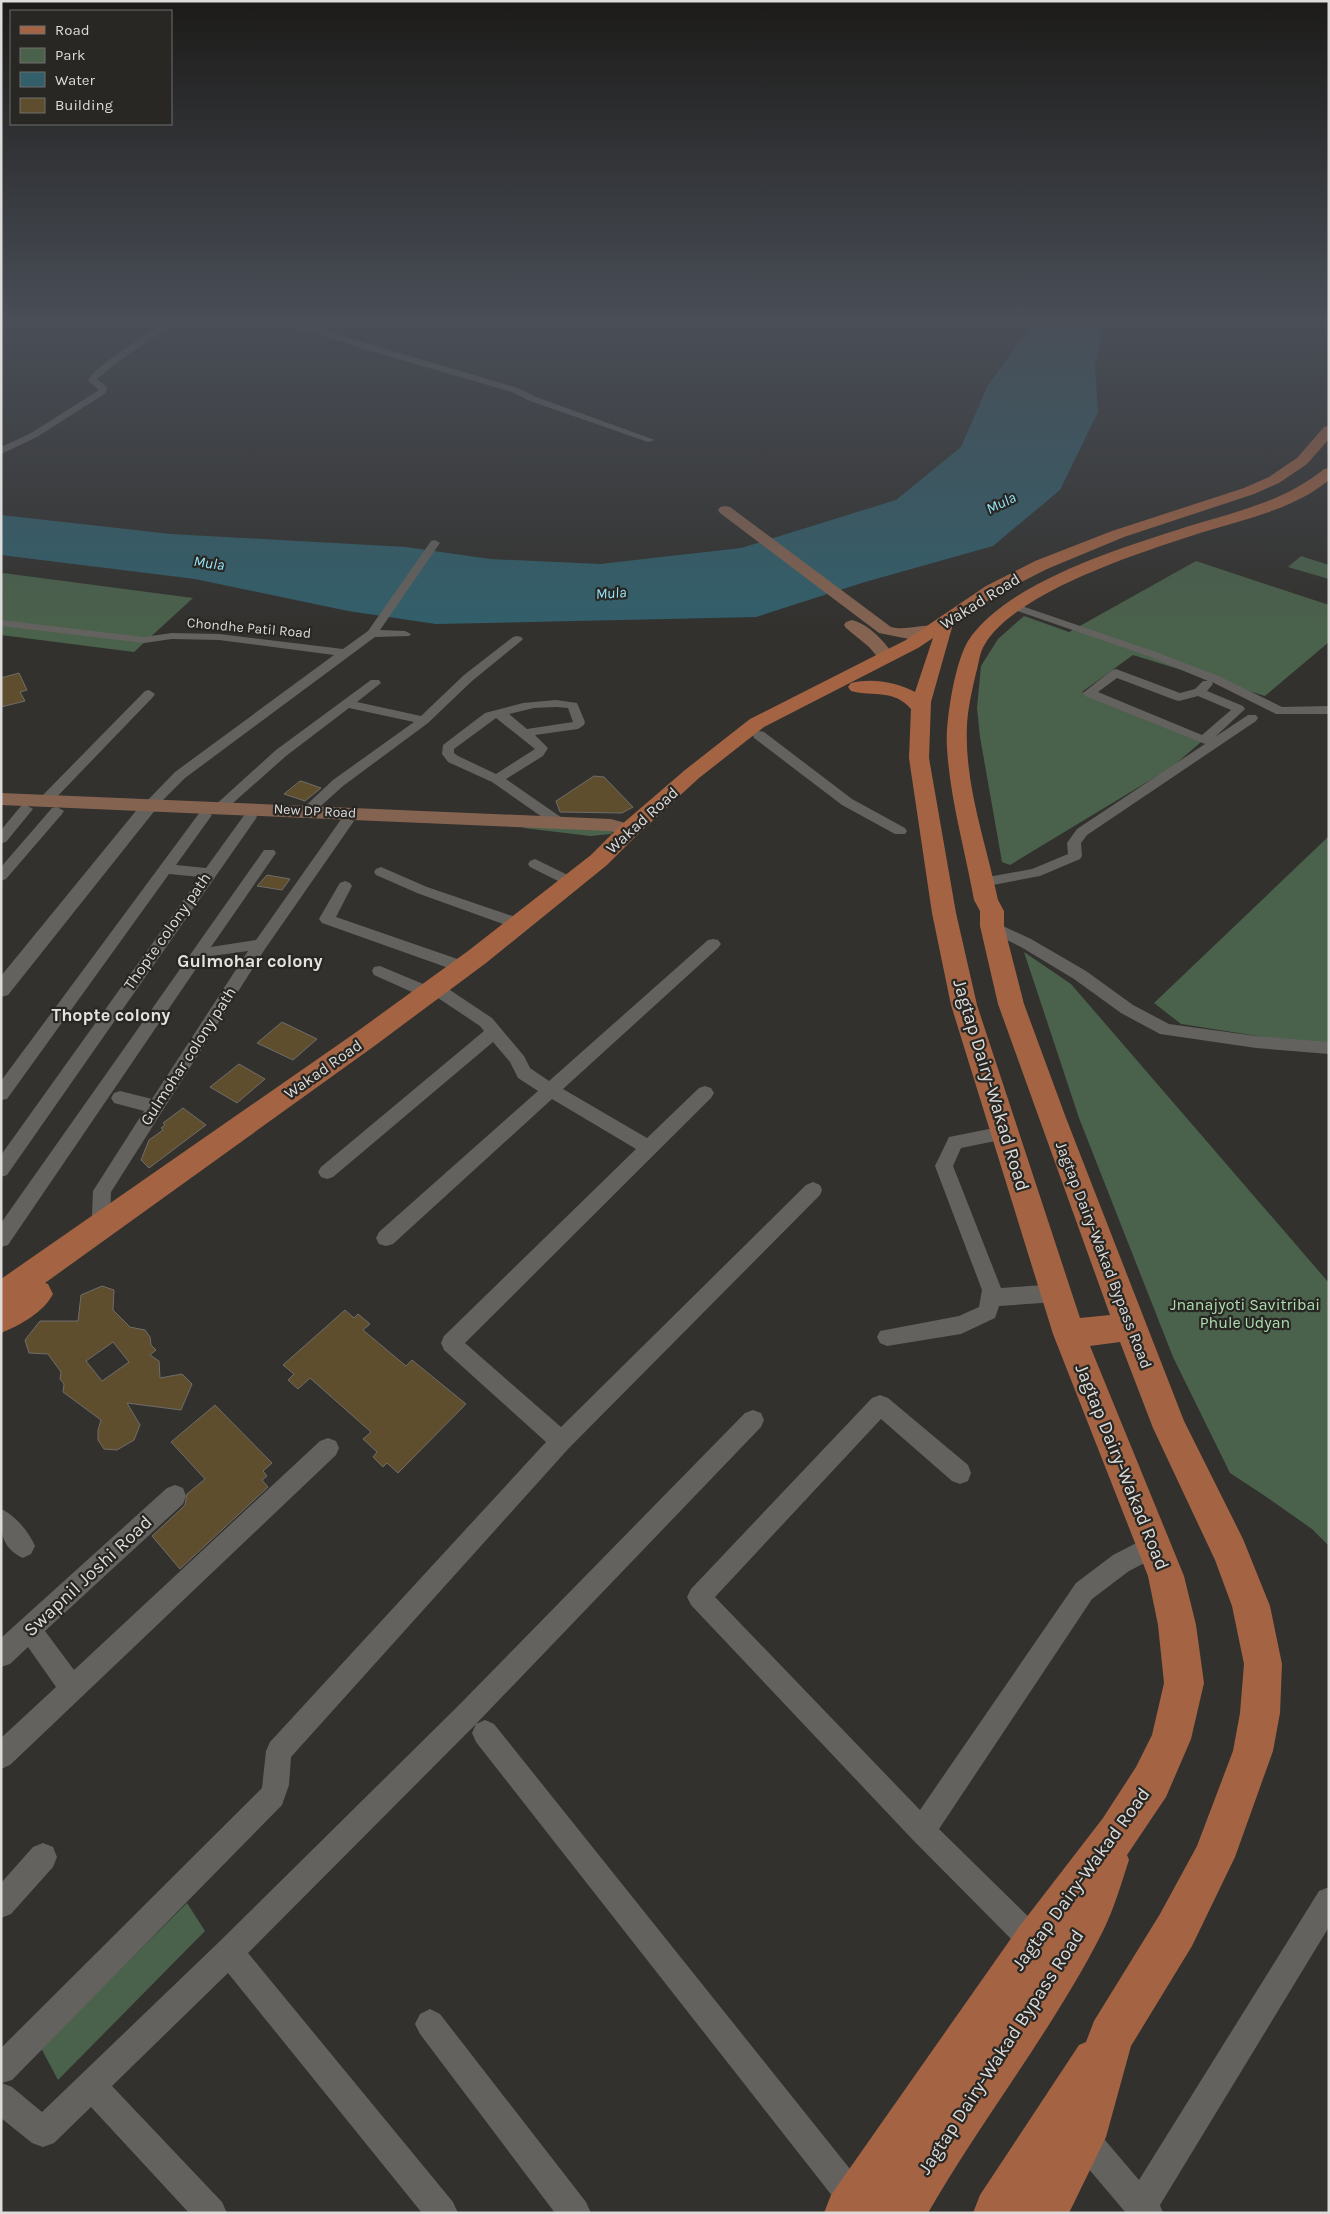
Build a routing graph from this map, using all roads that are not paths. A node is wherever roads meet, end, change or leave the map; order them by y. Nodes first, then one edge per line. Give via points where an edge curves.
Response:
1 (54, 422) edge
2 (600, 422) edge
3 (1329, 430) edge
4 (651, 440) dead end
5 (1, 452) edge
6 (1286, 473) junction
7 (1324, 481) edge
8 (435, 542) dead end
9 (821, 601) dead end
10 (1016, 607) junction
11 (836, 613) dead end
12 (1, 623) edge
13 (375, 629) junction
14 (406, 634) dead end
15 (939, 638) junction
16 (517, 639) dead end
17 (975, 644) junction
18 (345, 653) junction
19 (894, 653) junction
20 (1213, 678) junction
21 (375, 682) dead end
22 (858, 687) junction
23 (1199, 692) junction
24 (149, 694) dead end
25 (347, 704) junction
26 (920, 708) junction
27 (1329, 710) edge
28 (496, 714) junction
29 (1252, 718) dead end
30 (424, 720) junction
31 (525, 733) junction
32 (759, 735) junction
33 (497, 779) junction
34 (1, 798) edge
35 (51, 806) junction
36 (1, 808) edge
37 (26, 809) junction
38 (146, 809) junction
39 (308, 810) junction
40 (212, 812) junction
41 (250, 817) junction
42 (347, 822) junction
43 (560, 823) junction
44 (900, 832) dead end
45 (630, 837) junction
46 (1, 839) edge
47 (269, 853) dead end
48 (535, 864) dead end
49 (166, 869) junction
50 (381, 872) dead end
51 (208, 873) junction
52 (1, 876) edge
53 (571, 882) junction
54 (982, 882) junction
55 (345, 886) dead end
56 (519, 924) junction
57 (992, 926) junction
58 (713, 944) dead end
59 (260, 945) junction
60 (202, 952) junction
61 (464, 967) junction
62 (380, 971) dead end
63 (1, 990) edge
64 (437, 992) junction
65 (494, 1032) junction
66 (1329, 1048) edge
67 (550, 1090) junction
68 (705, 1093) dead end
69 (1, 1094) edge
70 (120, 1098) dead end
71 (155, 1107) junction
72 (1004, 1133) junction
73 (649, 1148) junction
74 (1, 1170) edge
75 (327, 1172) dead end
76 (813, 1190) dead end
77 (104, 1224) junction
78 (1, 1238) edge
79 (386, 1238) dead end
80 (1056, 1293) junction
81 (1, 1297) edge
82 (990, 1298) junction
83 (1, 1319) edge
84 (1130, 1327) junction
85 (1069, 1334) junction
86 (887, 1337) dead end
87 (753, 1420) dead end
88 (561, 1441) junction
89 (328, 1448) dead end
90 (960, 1473) dead end
91 (175, 1496) dead end
92 (1, 1520) edge
93 (22, 1546) dead end
94 (1154, 1546) junction
95 (30, 1630) junction
96 (1, 1656) edge
97 (72, 1689) junction
98 (485, 1733) dead end
99 (1, 1756) edge
100 (922, 1831) junction
101 (1118, 1832) junction
102 (43, 1857) dead end
103 (1329, 1902) edge
104 (1, 1904) edge
105 (1034, 1943) junction
106 (229, 1952) junction
107 (430, 2024) dead end
108 (1110, 2037) junction
109 (1, 2069) edge
110 (91, 2084) junction
111 (1, 2098) edge
112 (1082, 2137) junction
113 (853, 2208) edge
114 (1144, 2210) edge
115 (210, 2213) edge
116 (442, 2213) edge
117 (575, 2213) edge
118 (900, 2213) edge
119 (998, 2213) edge
120 (1042, 2213) edge

1 - 5 street
2 - 4 street
3 - 6 main road, Wakad Road via 1302,461
6 - 7 main road
6 - 15 main road, Wakad Road via 1249,491 1118,534 1041,564 992,590
7 - 10 main road, Wakad Road via 1248,513 1102,562 1057,582
8 - 13 street
9 - 15 main road via 719,514 885,630
10 - 17 main road, Wakad Road via 991,625
10 - 20 street
11 - 19 main road via 875,643
12 - 18 street, Chondhe Patil Road via 144,640 172,636 219,637
13 - 14 street
13 - 18 street
15 - 17 main road, Wakad Road
15 - 19 main road, Wakad Road
15 - 22 main road, Wakad Road via 918,658
15 - 26 main road, Jagtap Dairy-Wakad Road
16 - 30 street via 468,678
17 - 54 main road, Jagtap Dairy-Wakad Bypass Road via 958,706 956,732 958,760
18 - 38 street via 180,775
19 - 45 main road, Wakad Road via 757,723 692,774
20 - 23 street
20 - 27 street via 1280,711
21 - 25 street
22 - 26 main road via 897,690 910,696
22 - 32 main road, Wakad Road
23 - 23 street via 1239,709 1204,740 1089,693 1116,673 1179,697
24 - 35 street
25 - 30 street
25 - 40 street via 281,753
26 - 72 main road, Jagtap Dairy-Wakad Road via 919,758 944,913 964,1005
28 - 31 street via 504,716
28 - 31 street via 507,709 561,704 573,706 579,722 573,727
28 - 33 street via 448,748 448,754
29 - 54 street via 1082,832 1074,843 1075,856 1035,873
30 - 39 street via 338,783
31 - 33 street via 542,748
32 - 44 street via 847,802
32 - 45 main road, Wakad Road
33 - 43 street
34 - 35 main road, New DP Road
35 - 37 main road, New DP Road
35 - 38 main road, New DP Road
35 - 52 street
36 - 37 main road, New DP Road
37 - 46 street
38 - 40 main road, New DP Road
38 - 63 street
39 - 40 main road, New DP Road
39 - 43 main road, New DP Road
40 - 41 main road, New DP Road
40 - 49 street
41 - 42 main road, New DP Road
41 - 51 street, Thopte colony path
42 - 45 main road, New DP Road
42 - 59 street, Gulmohar colony path
43 - 45 main road, New DP Road via 610,825
45 - 53 main road, Wakad Road
45 - 64 main road, Wakad Road via 610,866 560,908
47 - 60 street
48 - 53 street
49 - 51 street
49 - 69 street
50 - 56 street
51 - 74 street, Thopte colony path
53 - 56 main road, Wakad Road
54 - 57 main road, Jagtap Dairy-Wakad Bypass Road via 992,911
55 - 61 street via 327,919
56 - 61 main road, Wakad Road
57 - 66 street via 1080,975 1127,1009 1166,1030
57 - 84 main road, Jagtap Dairy-Wakad Bypass Road via 1011,1004
58 - 67 street
59 - 60 street via 247,944 212,953
59 - 71 street, Gulmohar colony path
60 - 78 street
61 - 64 main road, Wakad Road
62 - 64 street
64 - 65 street via 486,1022
64 - 77 main road, Wakad Road
64 - 83 main road, Wakad Road
65 - 67 street via 518,1060 524,1073
65 - 75 street
67 - 73 street
67 - 79 street
68 - 73 street
70 - 71 street
71 - 77 street, Gulmohar colony path via 102,1191
72 - 80 main road, Jagtap Dairy-Wakad Road
72 - 82 street via 954,1142 944,1166 992,1290
73 - 88 street via 451,1343
76 - 88 street
77 - 81 main road, Wakad Road
80 - 82 street
80 - 85 main road, Jagtap Dairy-Wakad Road
82 - 86 street via 988,1312 961,1325
84 - 85 main road
84 - 108 main road, Jagtap Dairy-Wakad Bypass Road via 1170,1428 1230,1552 1251,1606 1263,1664 1260,1713 1253,1751 1214,1857 1176,1930
85 - 94 main road, Jagtap Dairy-Wakad Road
87 - 106 street via 466,1715
88 - 109 street via 279,1751 276,1766 278,1782 273,1796
89 - 97 street
90 - 100 street via 880,1405 699,1597
91 - 95 street, Swapnil Joshi Road
92 - 93 street
94 - 100 street via 1121,1563 1084,1591
94 - 101 main road, Jagtap Dairy-Wakad Road via 1174,1604 1184,1683 1171,1739 1151,1782
95 - 96 street, Swapnil Joshi Road
95 - 97 street
97 - 99 street
98 - 113 street
100 - 105 street
101 - 105 main road, Jagtap Dairy-Wakad Road
101 - 118 main road, Jagtap Dairy-Wakad Bypass Road via 1088,1915 1047,1987 932,2158
102 - 104 street
103 - 114 street
105 - 113 main road, Jagtap Dairy-Wakad Road
106 - 110 street
106 - 116 street
107 - 117 street
108 - 112 main road
108 - 119 main road
110 - 111 street via 43,2132
110 - 115 street
112 - 114 street
112 - 120 main road

